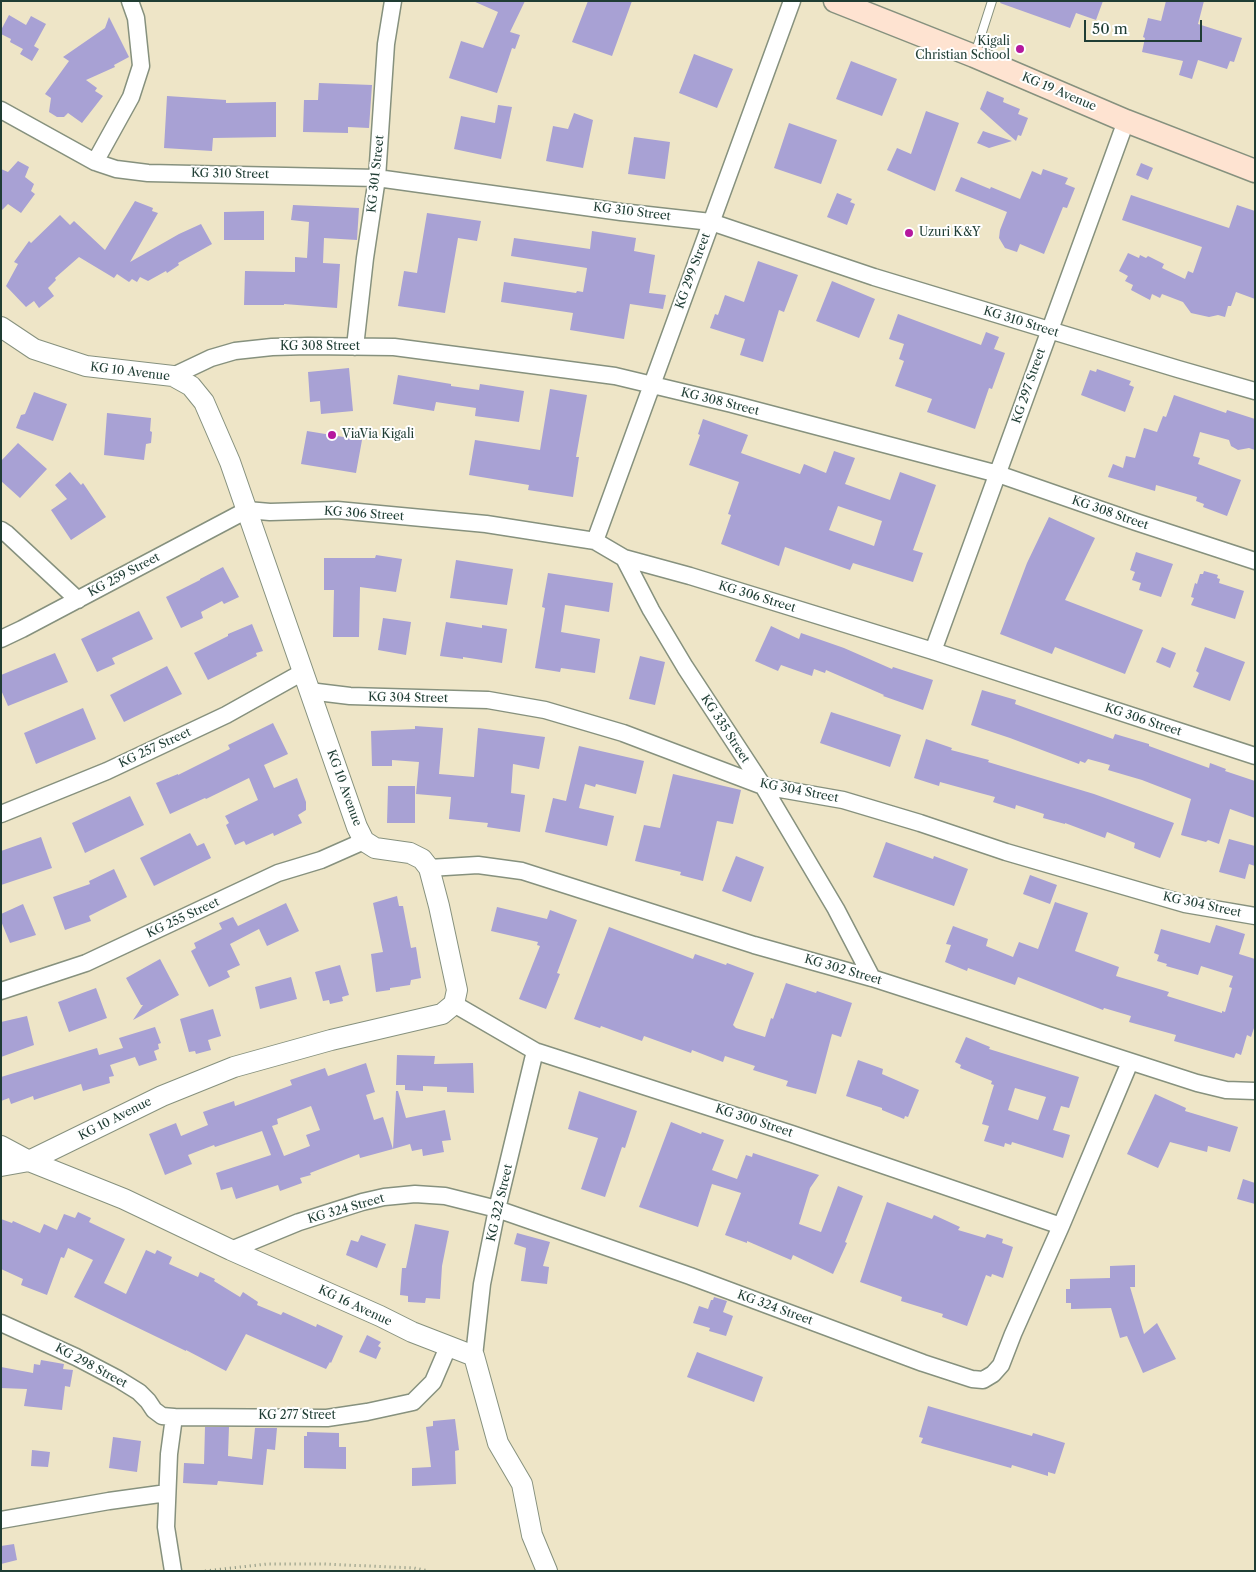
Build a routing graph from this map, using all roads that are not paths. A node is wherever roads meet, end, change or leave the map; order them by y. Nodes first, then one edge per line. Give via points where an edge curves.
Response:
1 (130, 1) edge
2 (393, 1) edge
3 (792, 1) edge
4 (835, 1) edge
5 (992, 1) edge
6 (974, 56) junction
7 (1, 110) edge
8 (1126, 121) junction
9 (94, 162) junction
10 (1255, 171) edge
11 (377, 178) junction
12 (711, 222) junction
13 (1, 327) edge
14 (1048, 331) junction
15 (355, 347) junction
16 (173, 376) junction
17 (652, 385) junction
18 (1255, 391) edge
19 (998, 474) junction
20 (247, 510) junction
21 (1, 530) edge
22 (595, 542) junction
23 (624, 558) junction
24 (1255, 561) edge
25 (78, 600) junction
26 (1, 639) edge
27 (933, 651) junction
28 (304, 672) junction
29 (310, 691) junction
30 (1255, 756) edge
31 (762, 786) junction
32 (1, 814) edge
33 (364, 842) junction
34 (429, 868) junction
35 (1255, 916) edge
36 (872, 978) junction
37 (1, 991) edge
38 (454, 1004) junction
39 (535, 1051) junction
40 (1130, 1062) junction
41 (1255, 1091) edge
42 (1, 1146) edge
43 (28, 1161) junction
44 (1, 1166) edge
45 (497, 1209) junction
46 (1060, 1226) junction
47 (231, 1250) junction
48 (2, 1323) edge
49 (448, 1347) junction
50 (474, 1356) junction
51 (174, 1417) junction
52 (167, 1493) junction
53 (1, 1520) edge
54 (173, 1571) edge
55 (547, 1571) edge

1 - 9 street via 136,18 140,66 131,97
2 - 11 street, KG 301 Street via 386,44
3 - 12 street, KG 299 Street
4 - 6 main road, KG 19 Avenue
5 - 6 lane
6 - 8 main road, KG 19 Avenue
7 - 9 street, KG 310 Street
8 - 10 main road, KG 19 Avenue
8 - 14 street, KG 297 Street
9 - 11 street, KG 310 Street via 148,173
11 - 12 street, KG 310 Street
11 - 15 street, KG 301 Street
12 - 14 street, KG 310 Street
12 - 17 street, KG 299 Street
13 - 16 street, KG 10 Avenue via 34,349 86,366
14 - 18 street, KG 310 Street
14 - 19 street, KG 297 Street
15 - 16 street, KG 308 Street via 272,347 235,352 210,358
15 - 17 street, KG 308 Street via 394,347 520,363 615,376
16 - 20 street, KG 10 Avenue via 191,386 204,402
17 - 19 street, KG 308 Street
17 - 22 street, KG 299 Street
19 - 24 street, KG 308 Street
19 - 27 street, KG 297 Street
20 - 22 street, KG 306 Street via 337,510 486,524
20 - 25 street, KG 259 Street
20 - 28 street, KG 10 Avenue
21 - 25 street
22 - 23 street, KG 306 Street
23 - 27 street, KG 306 Street
23 - 31 street, KG 335 Street via 685,667
25 - 26 street, KG 259 Street
27 - 30 street, KG 306 Street
28 - 29 street, KG 10 Avenue
28 - 32 street, KG 257 Street via 226,715 116,767
29 - 31 street, KG 304 Street via 350,696 488,700 545,710 623,733
29 - 33 street, KG 10 Avenue
31 - 35 street, KG 304 Street via 843,800 1175,901
31 - 36 street, KG 335 Street via 836,909
33 - 34 street, KG 10 Avenue via 375,848 410,853 422,859
33 - 37 street, KG 255 Street via 278,873 86,963
34 - 36 street, KG 302 Street via 478,864 522,871
34 - 38 street via 457,990
36 - 40 street, KG 302 Street
38 - 39 street, KG 300 Street
38 - 43 street, KG 10 Avenue via 442,1014 234,1067 162,1096
39 - 45 street, KG 322 Street
39 - 46 street, KG 300 Street via 792,1134
40 - 41 street, KG 302 Street via 1226,1090
40 - 46 street, KG 324 Street
42 - 43 street, KG 16 Avenue
43 - 44 street, KG 10 Avenue
43 - 47 street, KG 16 Avenue via 124,1199
45 - 46 street, KG 324 Street via 972,1380 982,1380 1001,1365
45 - 47 street, KG 324 Street via 445,1196 384,1197 299,1222
45 - 50 street, KG 322 Street via 482,1284
47 - 49 street, KG 16 Avenue
48 - 51 street, KG 298 Street via 76,1356 139,1392 162,1416
49 - 50 street, KG 16 Avenue
49 - 51 street, KG 277 Street via 433,1382 413,1402 327,1418
50 - 55 street via 498,1443 522,1484 532,1535
51 - 52 street
52 - 53 street
52 - 54 street via 166,1527

